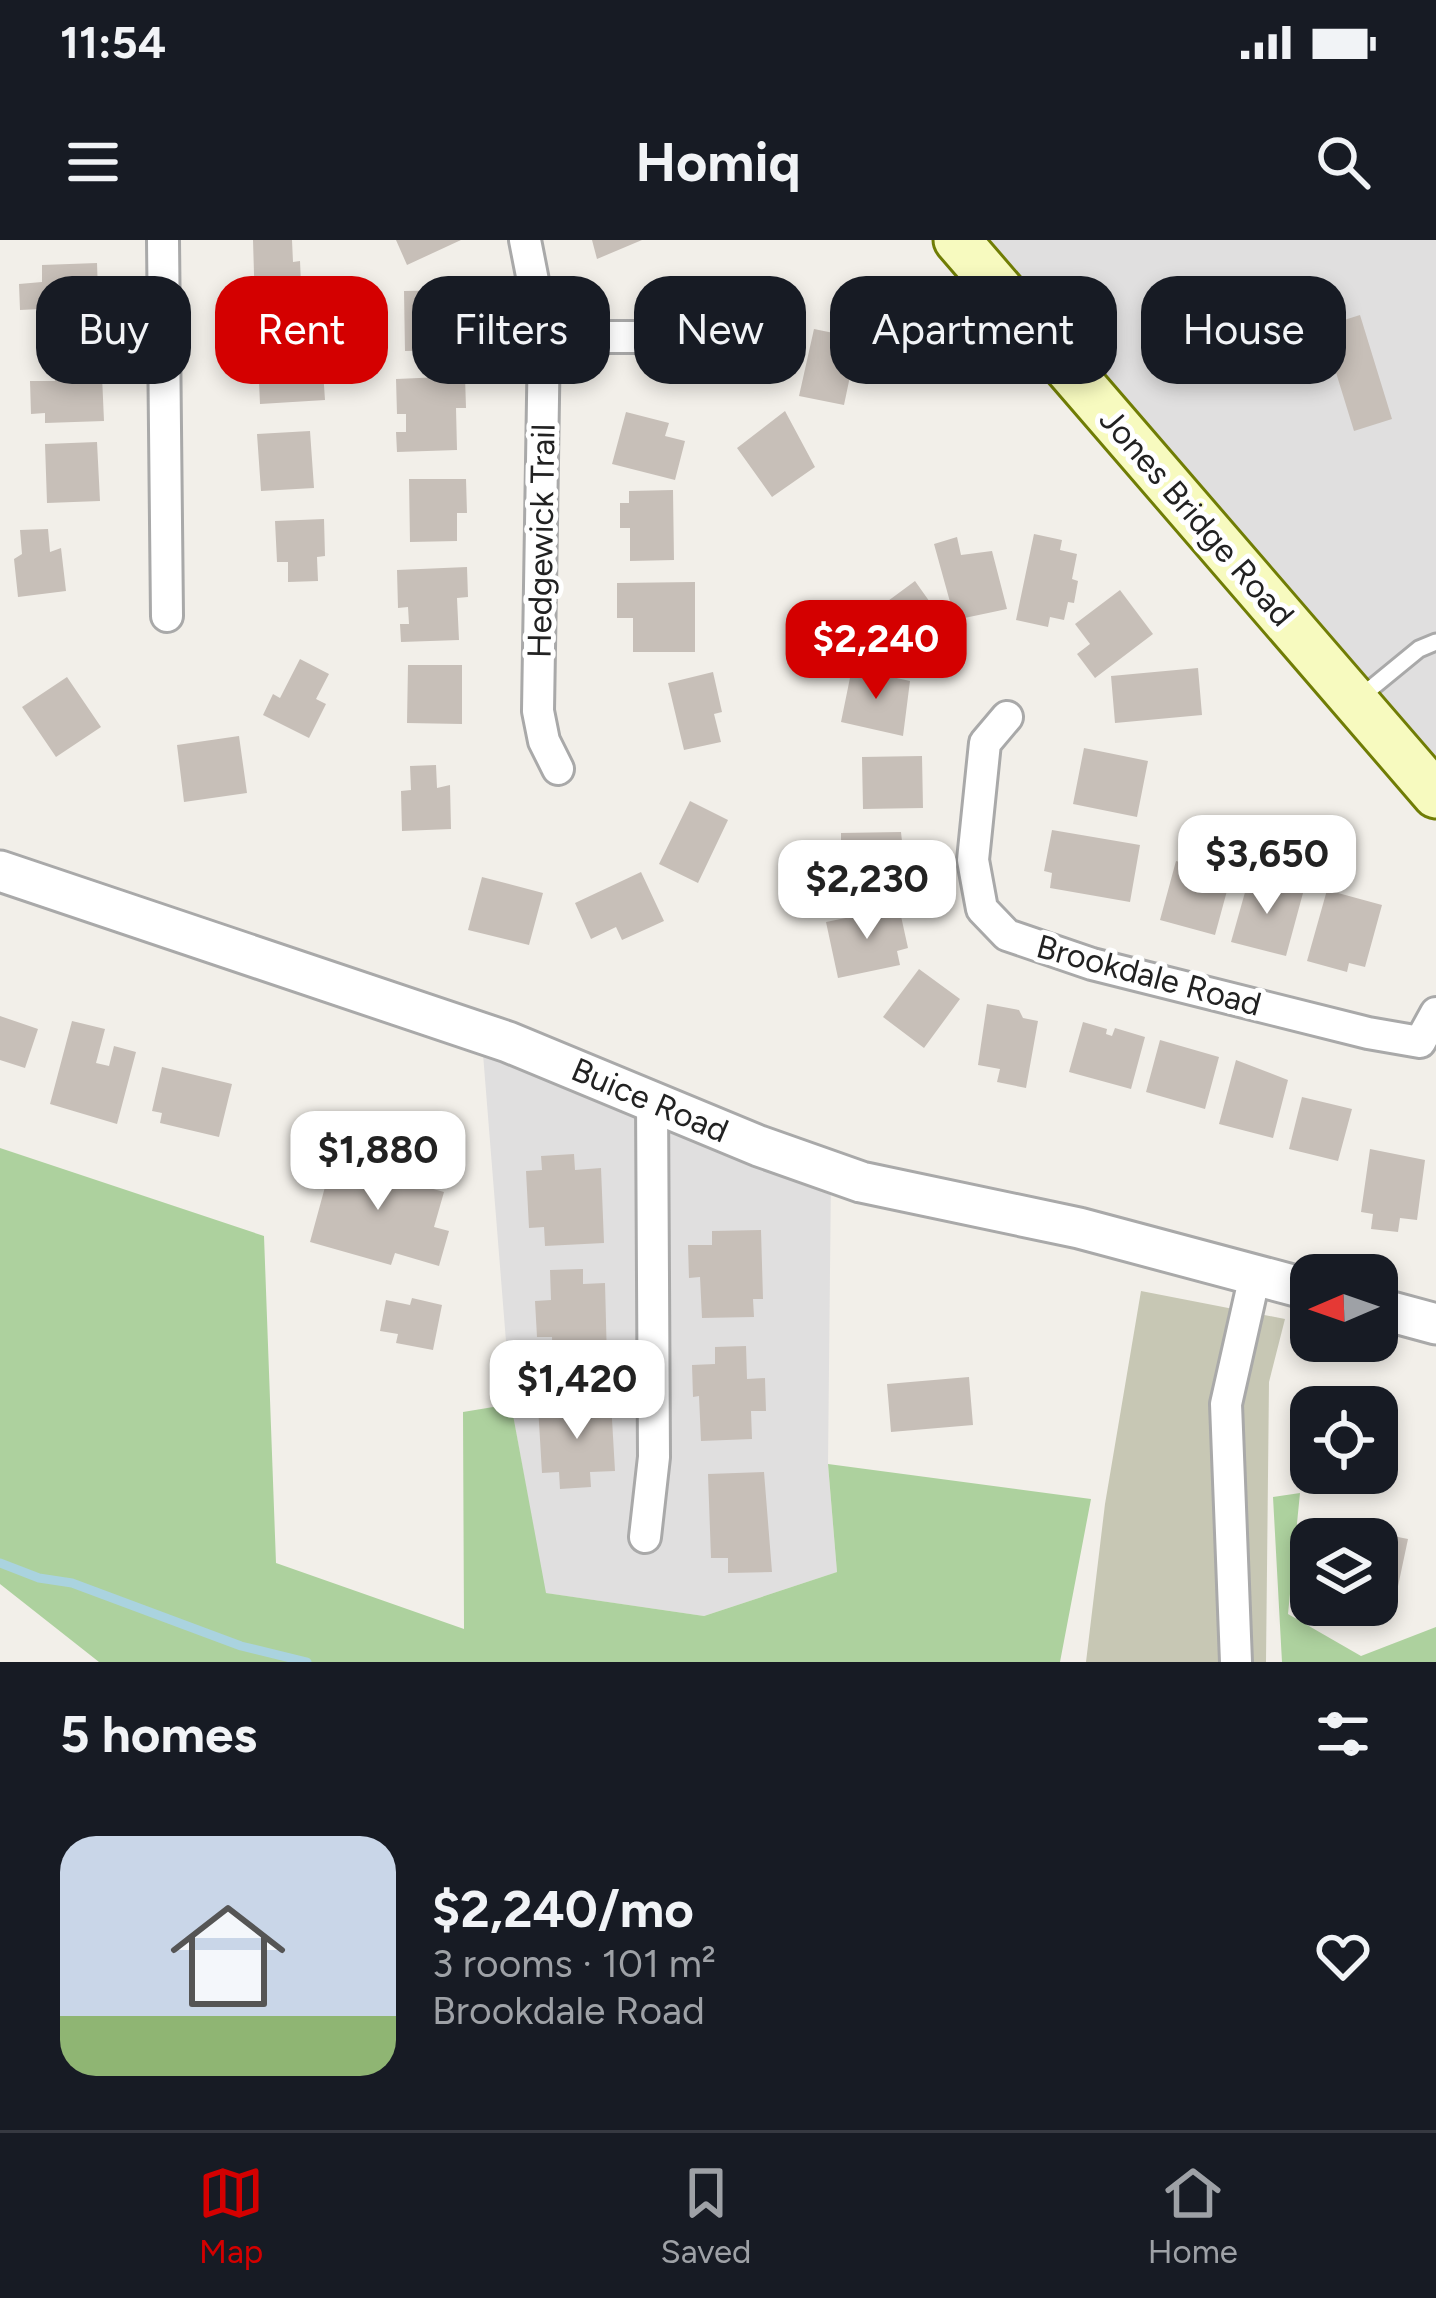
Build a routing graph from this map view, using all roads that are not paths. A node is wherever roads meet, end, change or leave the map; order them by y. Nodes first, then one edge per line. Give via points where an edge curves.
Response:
1 (163, 240) edge
2 (525, 240) edge
3 (957, 240) edge
4 (532, 276) edge
5 (543, 384) edge
6 (167, 616) dead end
7 (1436, 642) edge
8 (1356, 701) junction
9 (1006, 717) dead end
10 (558, 769) dead end
11 (1436, 795) edge
12 (0, 871) edge
13 (1436, 1013) edge
14 (652, 1100) junction
15 (1256, 1275) junction
16 (1290, 1285) edge
17 (1398, 1314) edge
18 (1436, 1324) edge
19 (645, 1537) dead end
20 (1236, 1662) edge

1 - 6 street
2 - 4 street, Hedgewick Trail
3 - 8 main road, Jones Bridge Road
5 - 10 street, Hedgewick Trail via 538,711
7 - 8 lane
8 - 11 main road, Jones Bridge Road
9 - 13 street, Brookdale Road via 985,743 973,860 982,909 1007,935 1368,1034 1420,1042
12 - 14 street, Buice Road via 508,1042
14 - 15 street, Buice Road via 861,1182
14 - 19 street via 654,1457
15 - 16 street, Buice Road
15 - 20 street via 1226,1404
17 - 18 street

